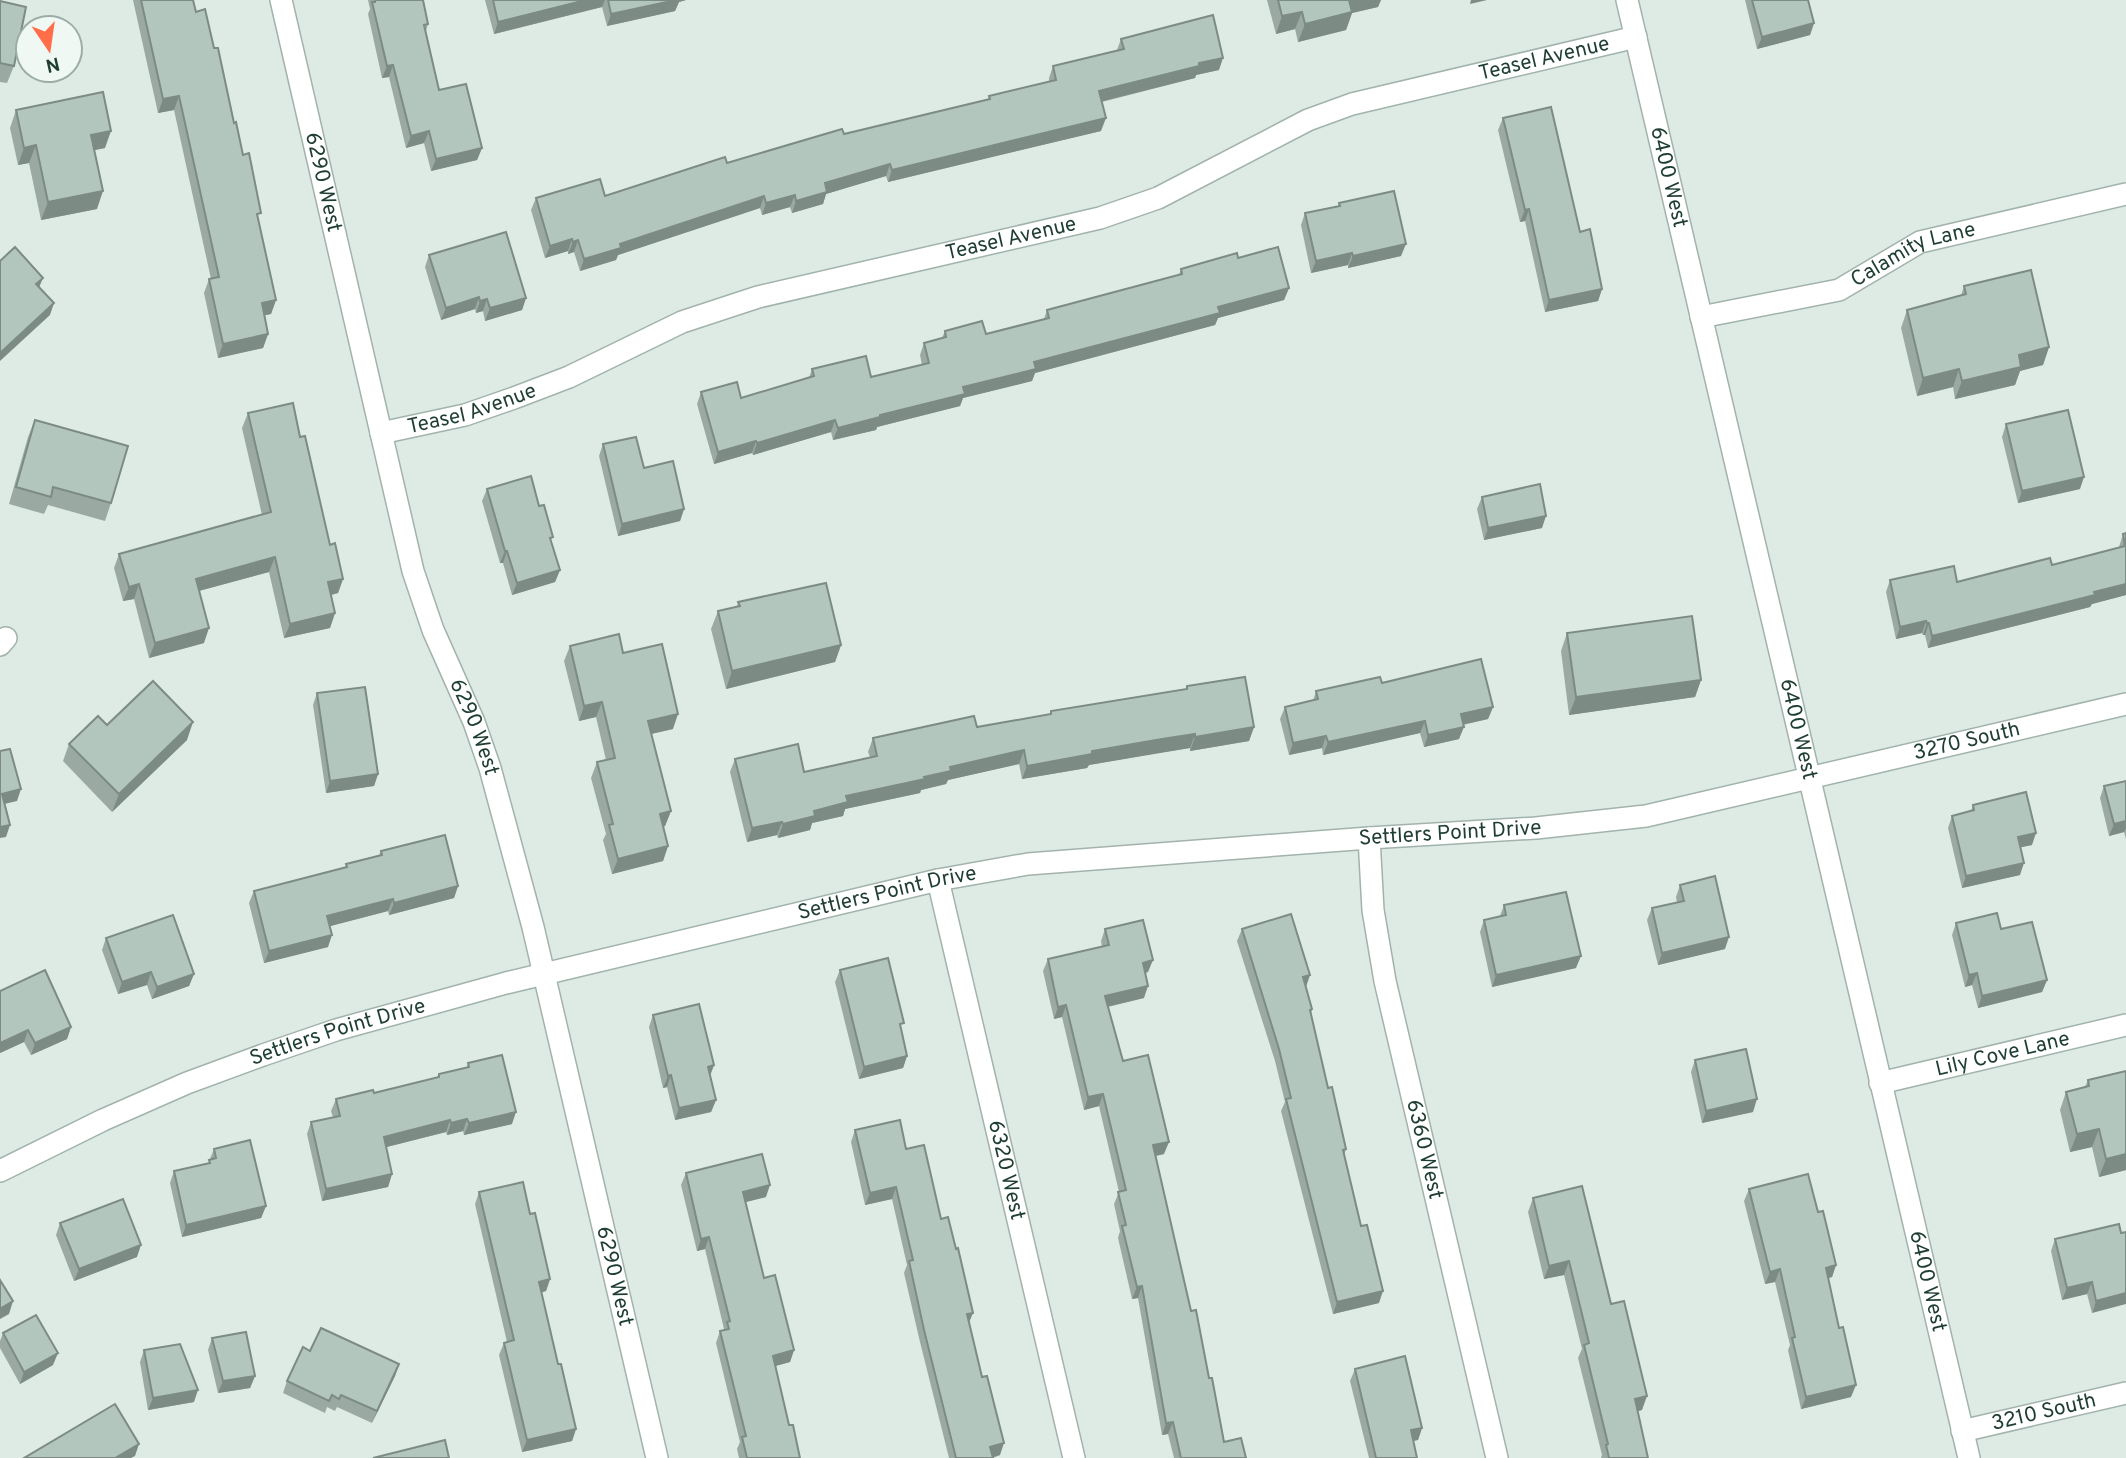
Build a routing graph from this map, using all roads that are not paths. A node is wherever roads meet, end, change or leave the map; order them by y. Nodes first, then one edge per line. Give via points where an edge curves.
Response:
1 (281, 0) edge
2 (1627, 0) edge
3 (1636, 37) junction
4 (2126, 194) edge
5 (1701, 317) junction
6 (381, 433) junction
7 (2126, 704) edge
8 (1809, 779) junction
9 (1369, 838) junction
10 (938, 880) junction
11 (544, 974) junction
12 (2126, 1026) edge
13 (1880, 1083) junction
14 (0, 1171) edge
15 (2126, 1393) edge
16 (1962, 1431) junction
17 (657, 1458) edge
18 (1073, 1458) edge
19 (1497, 1458) edge
20 (1969, 1458) edge

1 - 6 street, 6290 West
2 - 3 street, 6400 West
3 - 5 street, 6400 West
3 - 6 street, Teasel Avenue via 1352,104 1308,120 1158,198 1100,218 758,297 682,322 569,377 514,398 465,415
4 - 5 street, Calamity Lane via 1920,242 1839,290
5 - 8 street, 6400 West
6 - 11 street, 6290 West via 419,591 482,744
7 - 8 street, 3270 South
8 - 9 street, Settlers Point Drive via 1605,822
8 - 13 street, 6400 West
9 - 10 street, Settlers Point Drive via 1028,864
9 - 19 street, 6360 West via 1373,910 1385,981
10 - 11 street, Settlers Point Drive
10 - 18 street, 6320 West
11 - 14 street, Settlers Point Drive via 336,1030 263,1055 103,1120
11 - 17 street, 6290 West
12 - 13 street, Lily Cove Lane
13 - 16 street, 6400 West
15 - 16 street, 3210 South
16 - 20 street, 6400 West

